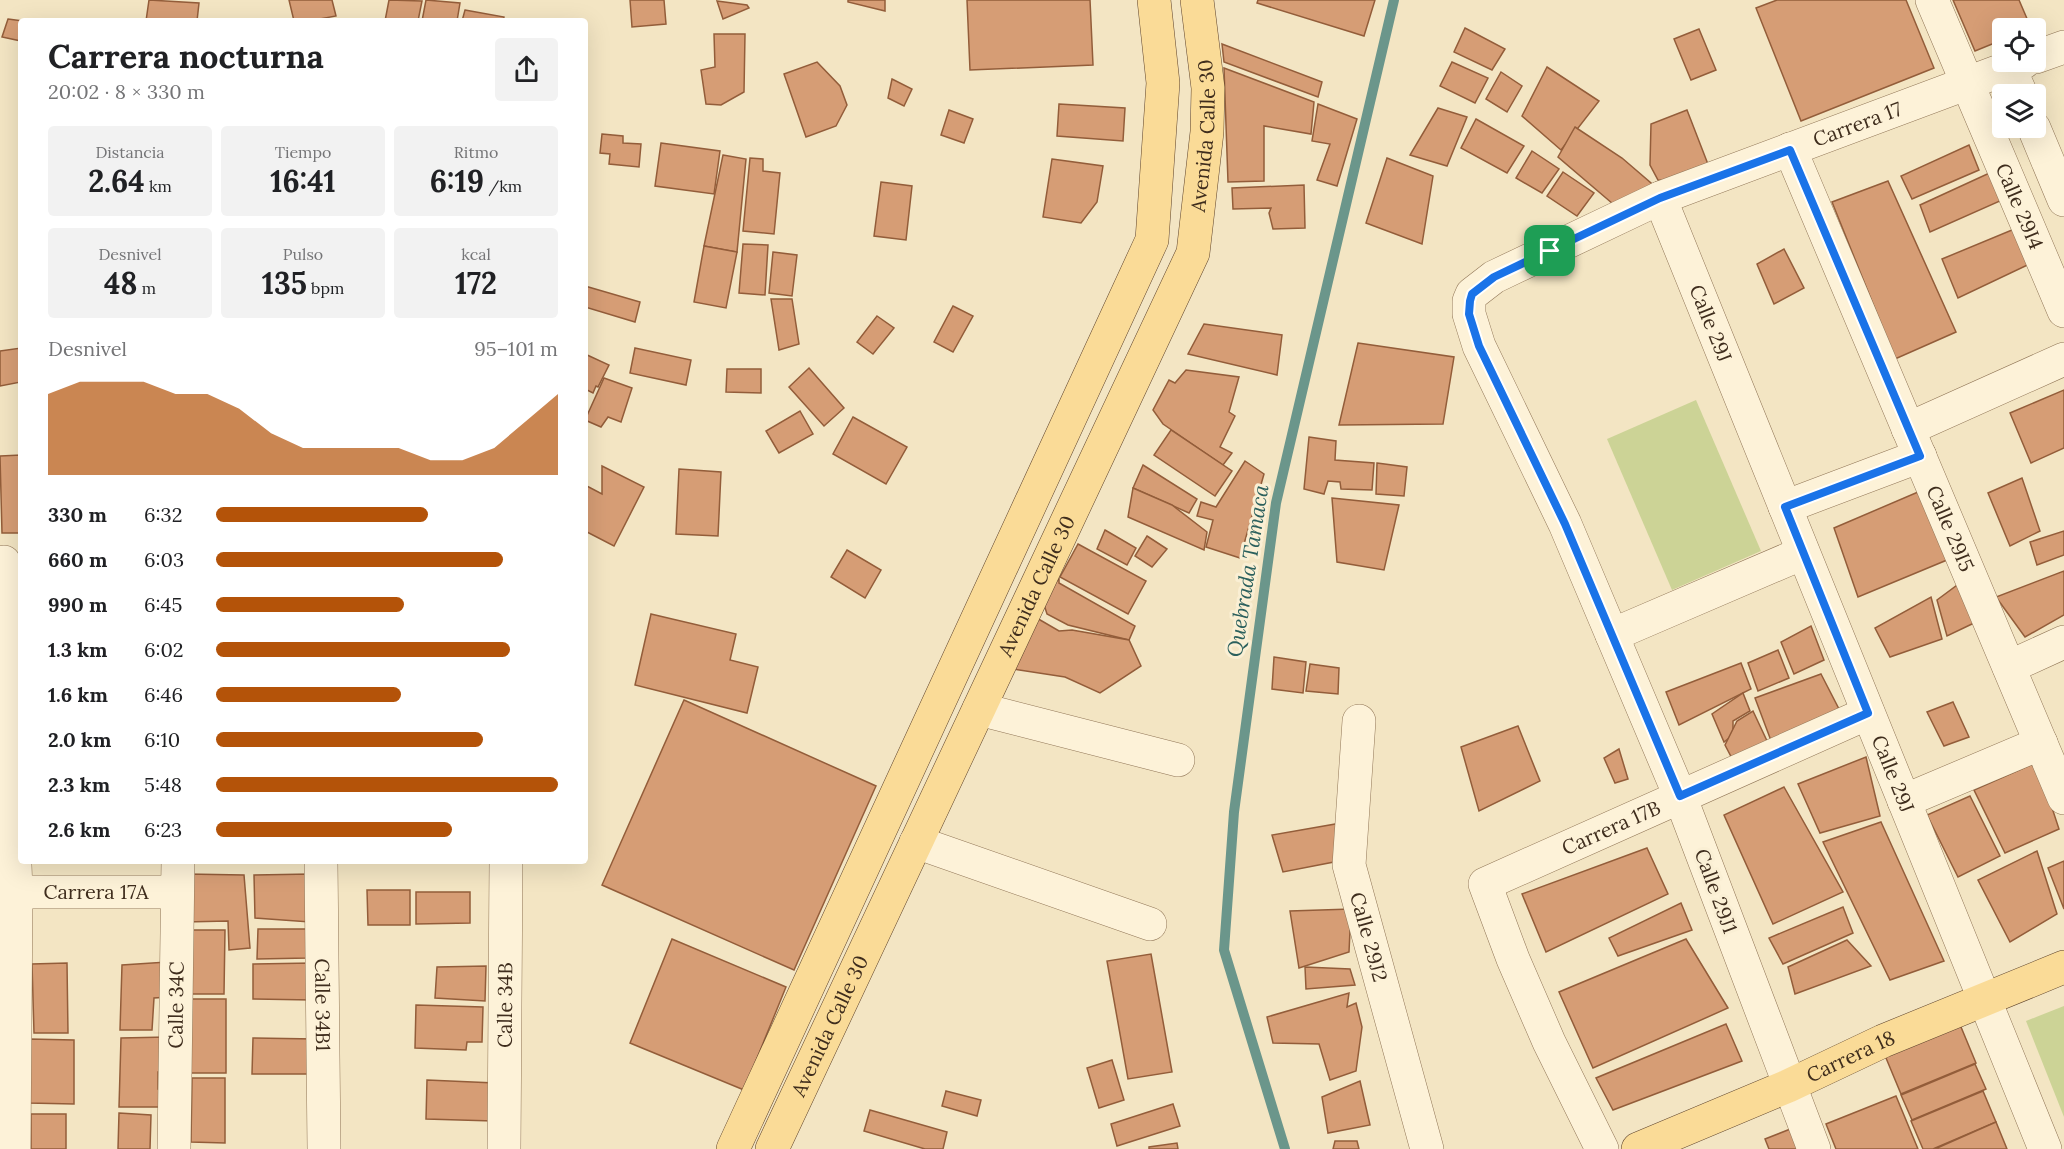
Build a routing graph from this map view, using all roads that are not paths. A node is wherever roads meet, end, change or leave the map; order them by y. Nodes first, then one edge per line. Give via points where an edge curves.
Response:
1 (1154, 0) edge
2 (1197, 0) edge
3 (1932, 0) edge
4 (2064, 47) edge
5 (2046, 57) edge
6 (2014, 72) edge
7 (1967, 83) junction
8 (2038, 138) edge
9 (1790, 150) junction
10 (1660, 198) junction
11 (2064, 200) edge
12 (1470, 301) joint
13 (2064, 311) edge
14 (2064, 359) edge
15 (1914, 442) junction
16 (1785, 507) junction
17 (1803, 553) junction
18 (8, 561) edge
19 (1612, 635) junction
20 (2064, 642) edge
21 (2008, 667) junction
22 (979, 709) junction
23 (1868, 713) junction
24 (1359, 721) dead end
25 (2041, 743) junction
26 (1178, 760) dead end
27 (1680, 796) junction
28 (2064, 798) edge
29 (1904, 801) junction
30 (916, 842) junction
31 (321, 864) edge
32 (506, 864) edge
33 (177, 877) edge
34 (15, 892) junction
35 (1150, 924) dead end
36 (7, 958) edge
37 (2064, 967) edge
38 (1984, 999) junction
39 (1788, 1086) junction
40 (14, 1149) edge
41 (174, 1149) edge
42 (324, 1149) edge
43 (504, 1149) edge
44 (733, 1149) edge
45 (772, 1149) edge
46 (1427, 1149) edge
47 (1602, 1149) edge
48 (1638, 1149) edge
49 (1814, 1149) edge
50 (2045, 1149) edge

1 - 44 main road, Avenida Calle 30 via 1163,83 1152,240
2 - 22 main road, Avenida Calle 30 via 1208,88 1193,253
3 - 7 street, Calle 29I4
4 - 5 street, Carrera 17
6 - 7 street, Carrera 17
7 - 9 street, Carrera 17
7 - 13 street, Calle 29I4
8 - 11 street
9 - 10 street, Carrera 17
9 - 15 street, Calle 29I5
10 - 12 street, Carrera 17 via 1494,277 1472,294
10 - 16 street, Calle 29J
12 - 19 street, Calle 29J1 via 1469,314 1479,346 1565,524
14 - 15 street
15 - 16 street
15 - 21 street, Calle 29I5
16 - 17 street, Calle 29J
17 - 19 street
17 - 23 street, Calle 29J
18 - 34 street
19 - 27 street, Calle 29J1
20 - 21 street
21 - 25 street, Calle 29I5
22 - 26 street
22 - 30 main road, Avenida Calle 30
23 - 27 street, Carrera 17B
23 - 29 street, Calle 29J
24 - 46 street, Calle 29J2 via 1349,866
25 - 28 street, Calle 29I5
25 - 29 street
27 - 39 street, Calle 29J1
27 - 47 street, Carrera 17B via 1485,884 1549,1042
29 - 38 street, Calle 29J
30 - 35 street
30 - 45 main road, Avenida Calle 30
31 - 42 street, Calle 34B1
32 - 43 street, Calle 34B
33 - 34 street, Carrera 17A
33 - 41 street, Calle 34C
34 - 36 street
36 - 40 street
37 - 38 main road, Carrera 18
38 - 39 main road, Carrera 18
38 - 50 street, Calle 29J
39 - 48 main road, Carrera 18
39 - 49 street, Calle 29J1

